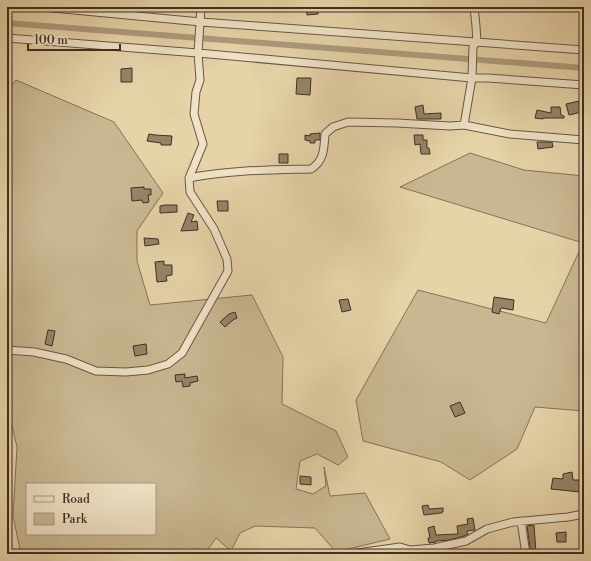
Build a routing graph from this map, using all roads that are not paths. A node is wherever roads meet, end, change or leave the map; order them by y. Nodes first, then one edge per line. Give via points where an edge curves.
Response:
1 (42, 7) edge
2 (202, 7) edge
3 (474, 7) edge
4 (201, 24) junction
5 (7, 38) edge
6 (475, 44) junction
7 (584, 50) edge
8 (199, 51) junction
9 (472, 74) junction
10 (584, 85) edge
11 (464, 125) junction
12 (584, 140) edge
13 (190, 178) junction
14 (7, 350) edge
15 (584, 514) edge
16 (521, 521) junction
17 (411, 552) edge
18 (350, 554) edge
19 (526, 554) edge

1 - 4 street
2 - 4 street
3 - 6 street
4 - 6 street
4 - 8 street
5 - 8 street
6 - 7 street
6 - 9 street
8 - 9 street
8 - 13 street via 200,80 194,114 203,144
9 - 10 street via 488,78
9 - 11 street
11 - 12 street via 510,134
11 - 13 street via 348,122 333,127 325,134 322,158 318,165 311,169 255,171
13 - 14 street via 190,192 214,229 227,259 228,271 182,353 168,364 148,370 126,372 96,371 34,352
15 - 16 street
16 - 17 street via 487,529 466,541
16 - 19 street
17 - 18 street via 400,547

